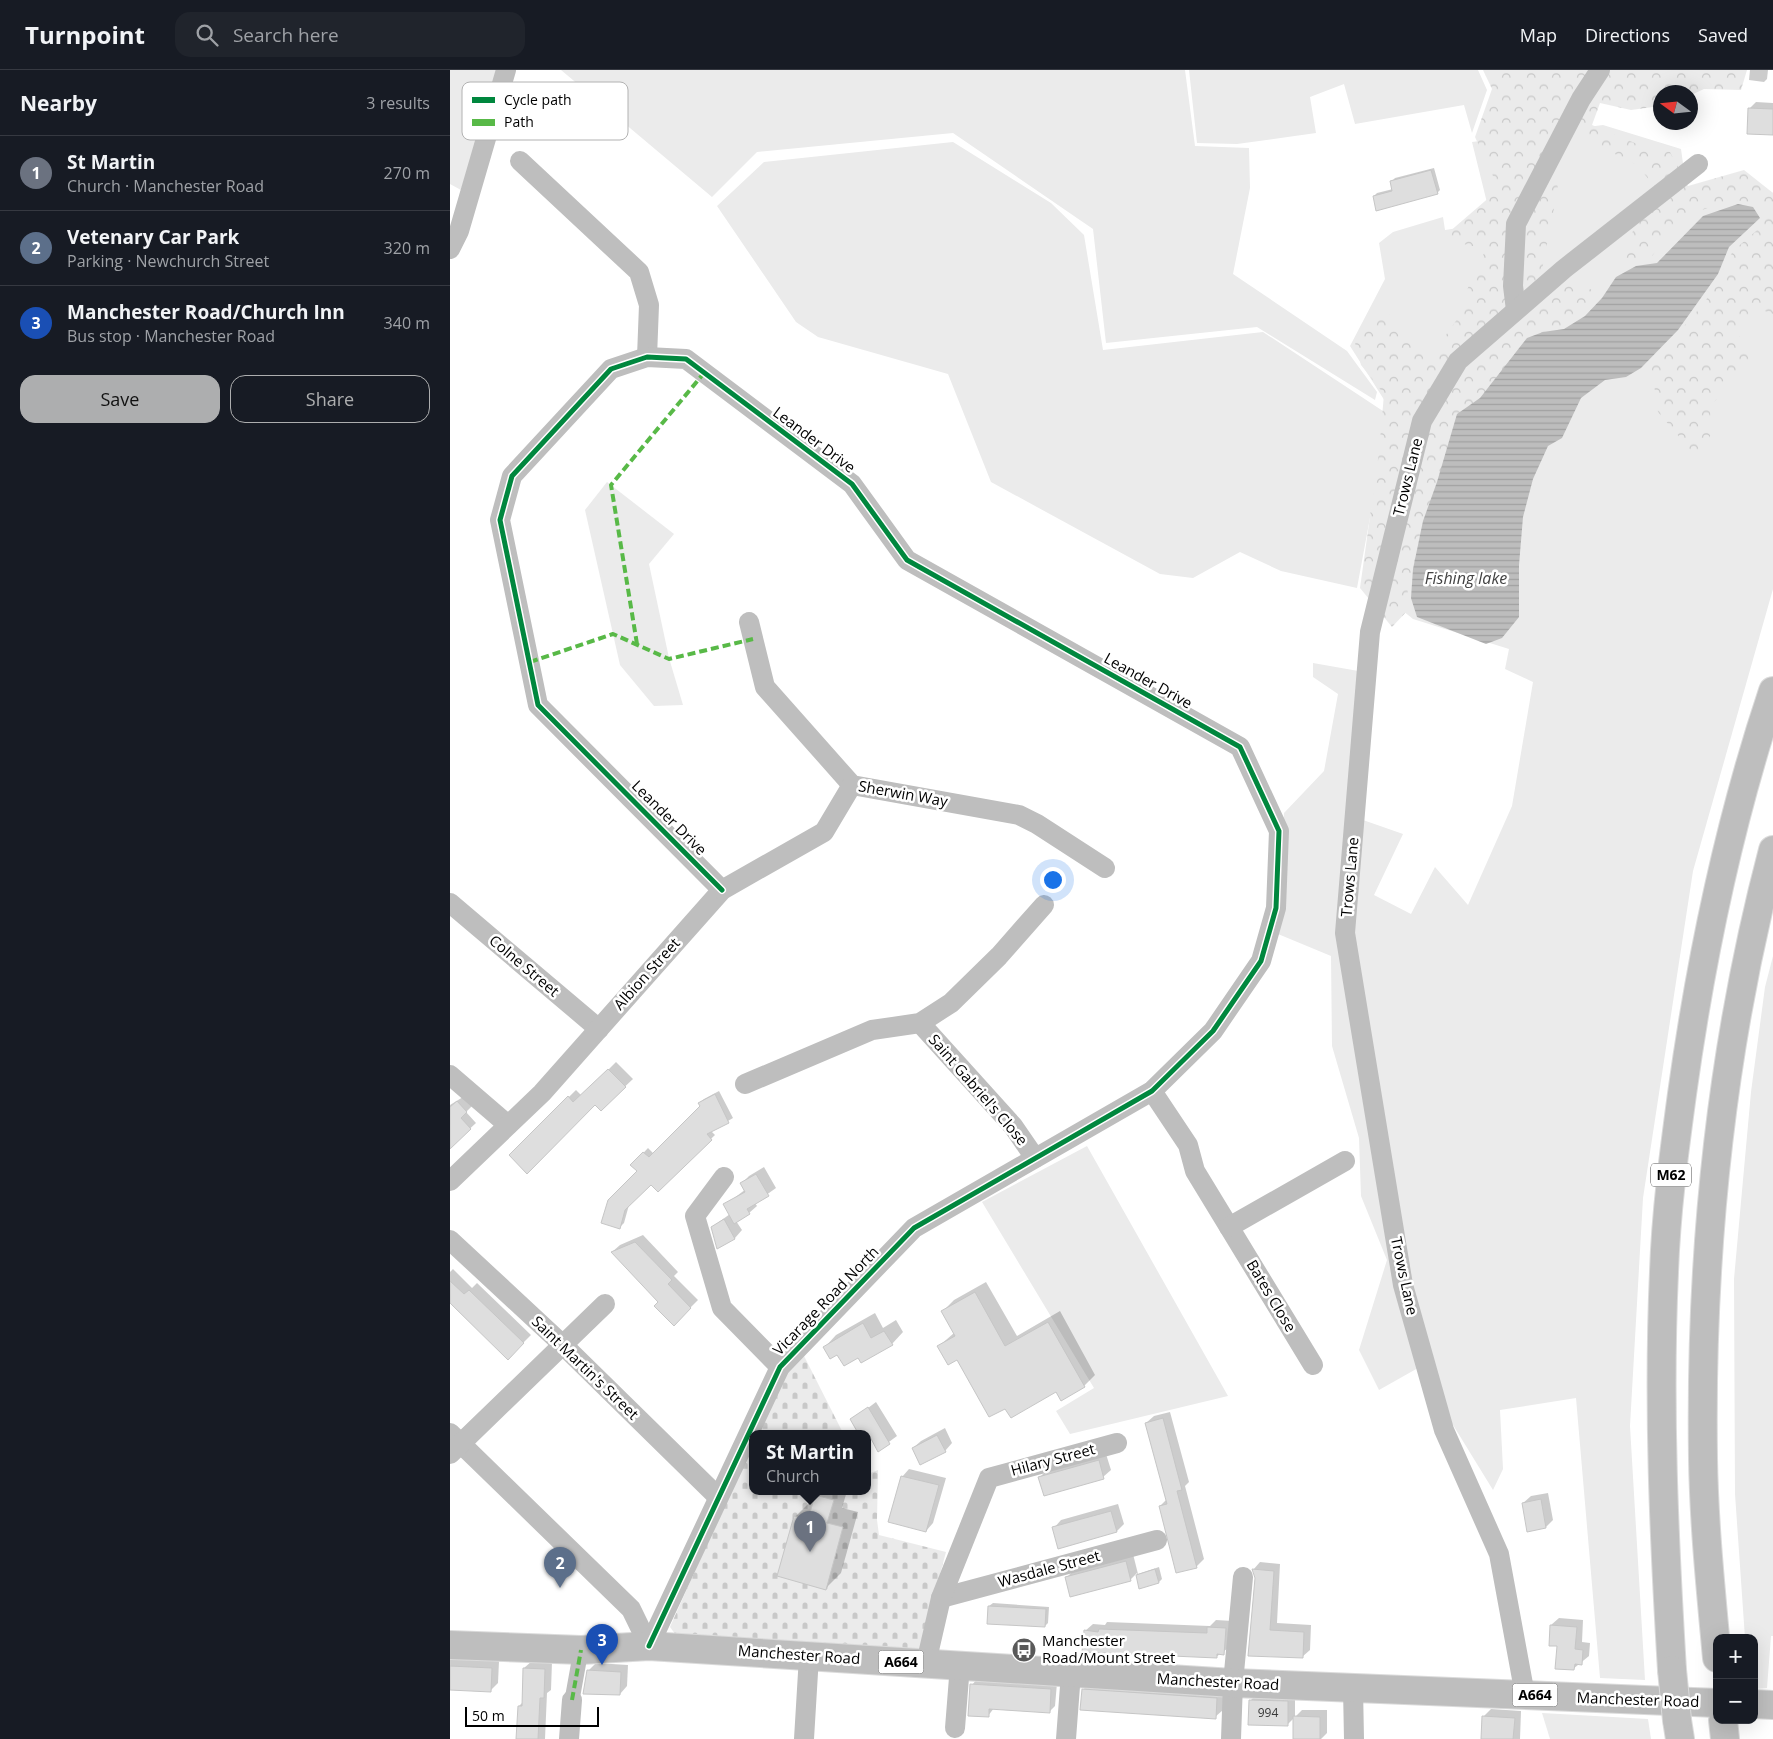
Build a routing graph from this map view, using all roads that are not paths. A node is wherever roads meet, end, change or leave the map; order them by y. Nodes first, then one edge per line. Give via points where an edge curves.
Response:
1 (506, 70) edge
2 (1600, 70) edge
3 (502, 82) edge
4 (486, 140) edge
5 (520, 161) dead end
6 (1698, 164) dead end
7 (450, 248) edge
8 (1516, 310) junction
9 (647, 357) junction
10 (749, 622) dead end
11 (1773, 691) edge
12 (852, 785) junction
13 (1773, 850) edge
14 (1106, 868) dead end
15 (722, 890) junction
16 (450, 903) edge
17 (1044, 905) dead end
18 (920, 1023) junction
19 (599, 1029) junction
20 (450, 1075) edge
21 (745, 1084) dead end
22 (1152, 1091) junction
23 (508, 1125) junction
24 (1035, 1158) junction
25 (1345, 1161) dead end
26 (724, 1177) dead end
27 (450, 1181) edge
28 (1229, 1227) junction
29 (450, 1240) edge
30 (605, 1304) dead end
31 (563, 1345) junction
32 (1313, 1365) dead end
33 (780, 1367) junction
34 (750, 1430) edge
35 (749, 1432) edge
36 (1117, 1443) dead end
37 (453, 1444) edge
38 (718, 1497) junction
39 (1157, 1540) dead end
40 (1243, 1576) dead end
41 (941, 1598) junction
42 (1715, 1634) edge
43 (450, 1645) edge
44 (649, 1646) junction
45 (581, 1650) junction
46 (810, 1656) junction
47 (926, 1663) junction
48 (960, 1665) junction
49 (1071, 1673) junction
50 (1233, 1683) junction
51 (1353, 1688) junction
52 (1525, 1695) junction
53 (572, 1700) joint
54 (1758, 1704) edge
55 (1773, 1705) edge
56 (1713, 1721) edge
57 (956, 1728) dead end
58 (1679, 1730) edge
59 (570, 1739) edge
60 (804, 1739) edge
61 (1066, 1739) edge
62 (1231, 1739) edge
63 (1354, 1739) edge

1 - 3 street
2 - 8 street via 1581,99 1516,224 1513,286
4 - 7 street via 459,231
5 - 9 street via 639,272 649,305
6 - 8 street, Trows Lane
8 - 52 street, Trows Lane via 1458,361 1422,421 1370,632 1345,933 1403,1285 1444,1430 1499,1554
9 - 15 street, Leander Drive via 611,369 512,476 500,520 538,705
9 - 22 street, Leander Drive via 686,359 852,484 906,560 1240,748 1279,830 1276,908 1261,961 1214,1031
10 - 12 street, Sherwin Way via 765,687
11 - 58 main road, M62, bridge via 1755,745 1720,877 1694,1009 1672,1170 1664,1270 1661,1459 1672,1670
12 - 14 street, Sherwin Way via 1018,815
12 - 15 street, Albion Street via 824,832
13 - 42 main road, M62 via 1736,1021 1714,1178 1708,1265 1703,1459
15 - 19 street, Albion Street
16 - 19 street, Colne Street
17 - 18 street, Saint Gabriel's Close via 999,956 951,1002
18 - 21 street, Saint Gabriel's Close via 872,1030
18 - 24 street, Saint Gabriel's Close via 1013,1126
19 - 23 street, Albion Street via 542,1093
20 - 23 street
22 - 24 street, Vicarage Road North
22 - 28 street, Bates Close via 1188,1145 1195,1171
23 - 27 street, Albion Street
24 - 33 street, Vicarage Road North via 914,1228
25 - 28 street
26 - 33 street via 695,1216 722,1308
28 - 32 street, Bates Close
29 - 31 street, Saint Martin's Street
30 - 31 street
31 - 37 street
31 - 38 street, Saint Martin's Street
33 - 34 street, Vicarage Road North
35 - 38 street, Vicarage Road North
36 - 41 street, Hilary Street via 989,1478
37 - 44 street via 631,1610
38 - 44 street, Vicarage Road North
39 - 41 street, Wasdale Street
40 - 50 street
41 - 47 street
43 - 45 main road, Manchester Road / A664
44 - 45 main road, Manchester Road / A664
44 - 46 main road, Manchester Road / A664
45 - 53 street
46 - 47 main road, Manchester Road / A664
46 - 60 street
47 - 48 main road, Manchester Road / A664
48 - 49 main road, Manchester Road / A664
48 - 57 street
49 - 50 main road, Manchester Road / A664
49 - 61 street
50 - 51 main road, Manchester Road / A664
50 - 62 street
51 - 52 main road, Manchester Road / A664
51 - 63 street
52 - 56 main road, Manchester Road / A664
53 - 59 street
54 - 55 main road

